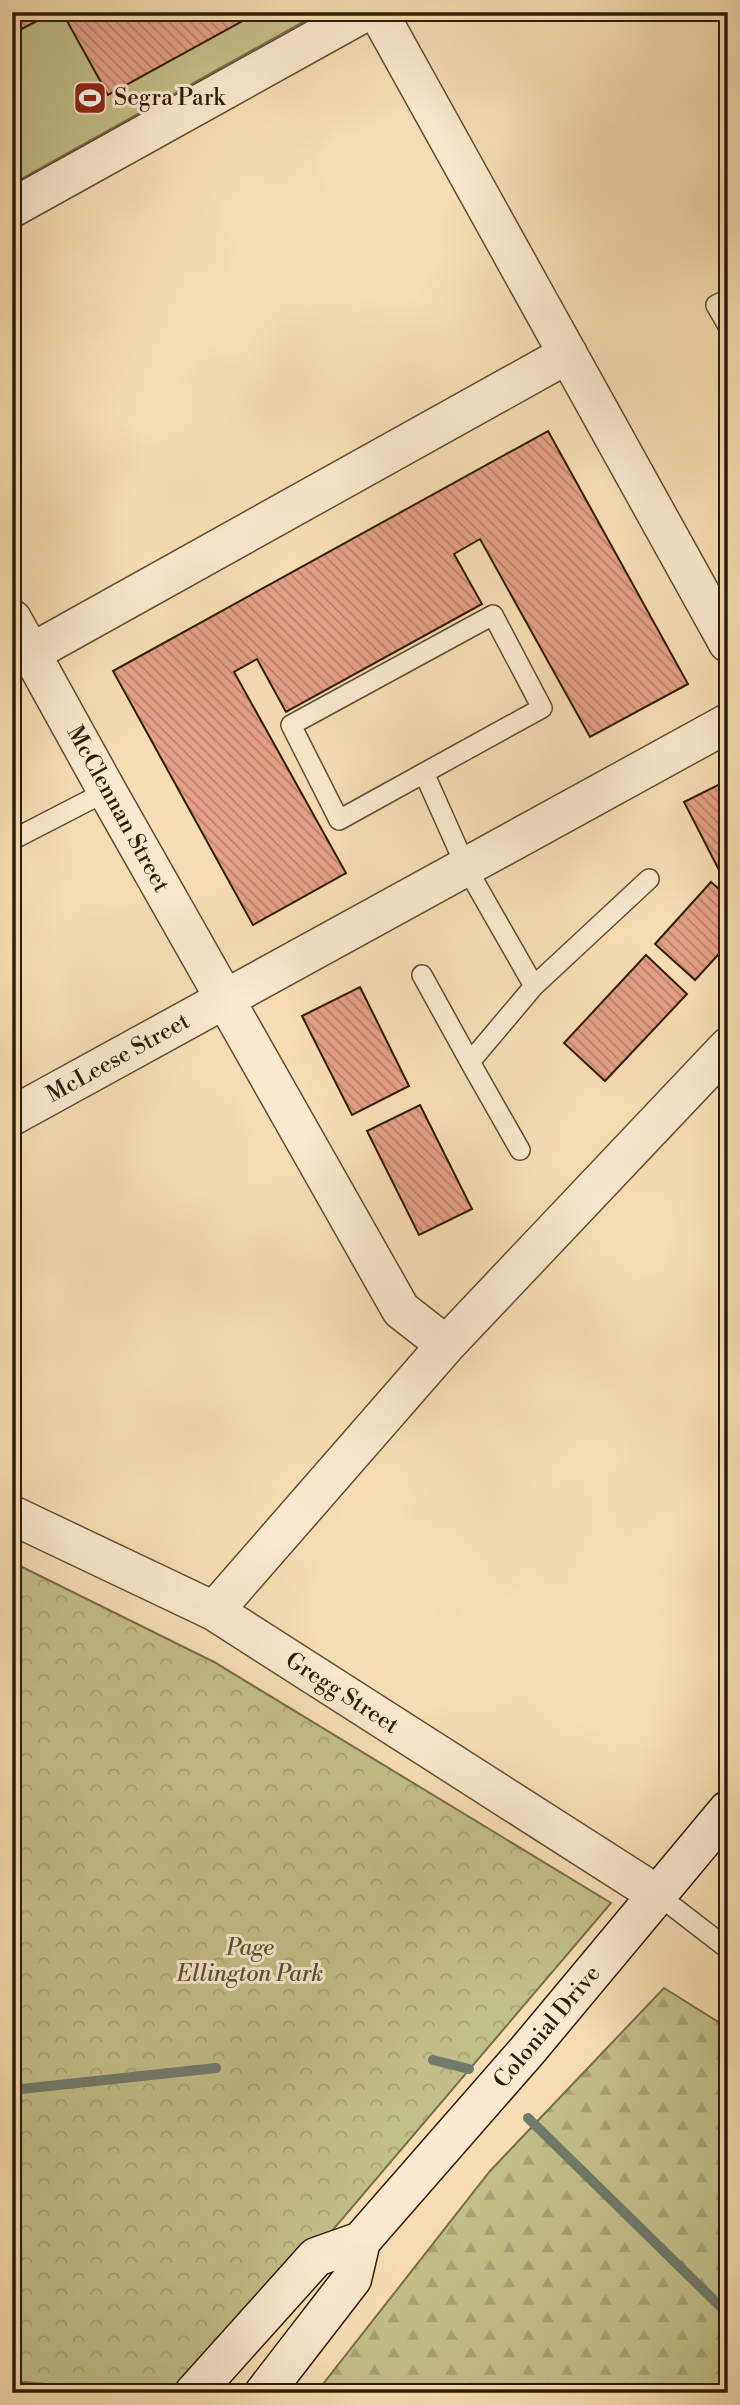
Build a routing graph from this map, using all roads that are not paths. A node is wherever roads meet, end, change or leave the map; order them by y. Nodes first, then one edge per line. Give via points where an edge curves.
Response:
1 (365, 12) edge
2 (378, 12) edge
3 (12, 208) edge
4 (728, 299) edge
5 (728, 326) edge
6 (568, 354) junction
7 (12, 619) edge
8 (728, 643) edge
9 (31, 653) junction
10 (728, 723) edge
11 (424, 773) junction
12 (107, 791) junction
13 (12, 840) edge
14 (466, 867) junction
15 (649, 878) dead end
16 (422, 975) dead end
17 (534, 986) junction
18 (225, 1000) junction
19 (728, 1047) edge
20 (470, 1062) junction
21 (12, 1115) edge
22 (520, 1150) dead end
23 (446, 1345) junction
24 (12, 1515) edge
25 (214, 1611) junction
26 (728, 1810) edge
27 (658, 1895) junction
28 (728, 1949) edge
29 (361, 2241) junction
30 (194, 2393) edge
31 (264, 2393) edge

1 - 3 street
2 - 6 street
4 - 5 lane via 716,305
6 - 8 street
6 - 9 street
7 - 9 street, McClennan Street
9 - 12 street, McClennan Street
10 - 14 street, McLeese Street
11 - 11 lane via 542,708 493,615 292,725 340,820
11 - 14 lane
12 - 13 lane
12 - 18 street, McClennan Street
14 - 17 lane
14 - 18 street, McLeese Street
15 - 17 lane
16 - 20 lane
17 - 20 lane
18 - 21 street, McLeese Street
18 - 23 street, McClennan Street via 401,1310
19 - 23 street
20 - 22 lane
23 - 25 street
24 - 25 street, Gregg Street
25 - 27 street, Gregg Street
26 - 27 street, Colonial Drive
27 - 28 lane
27 - 29 street, Colonial Drive
29 - 30 street, Colonial Drive via 316,2257
29 - 31 street, Colonial Drive via 352,2279

